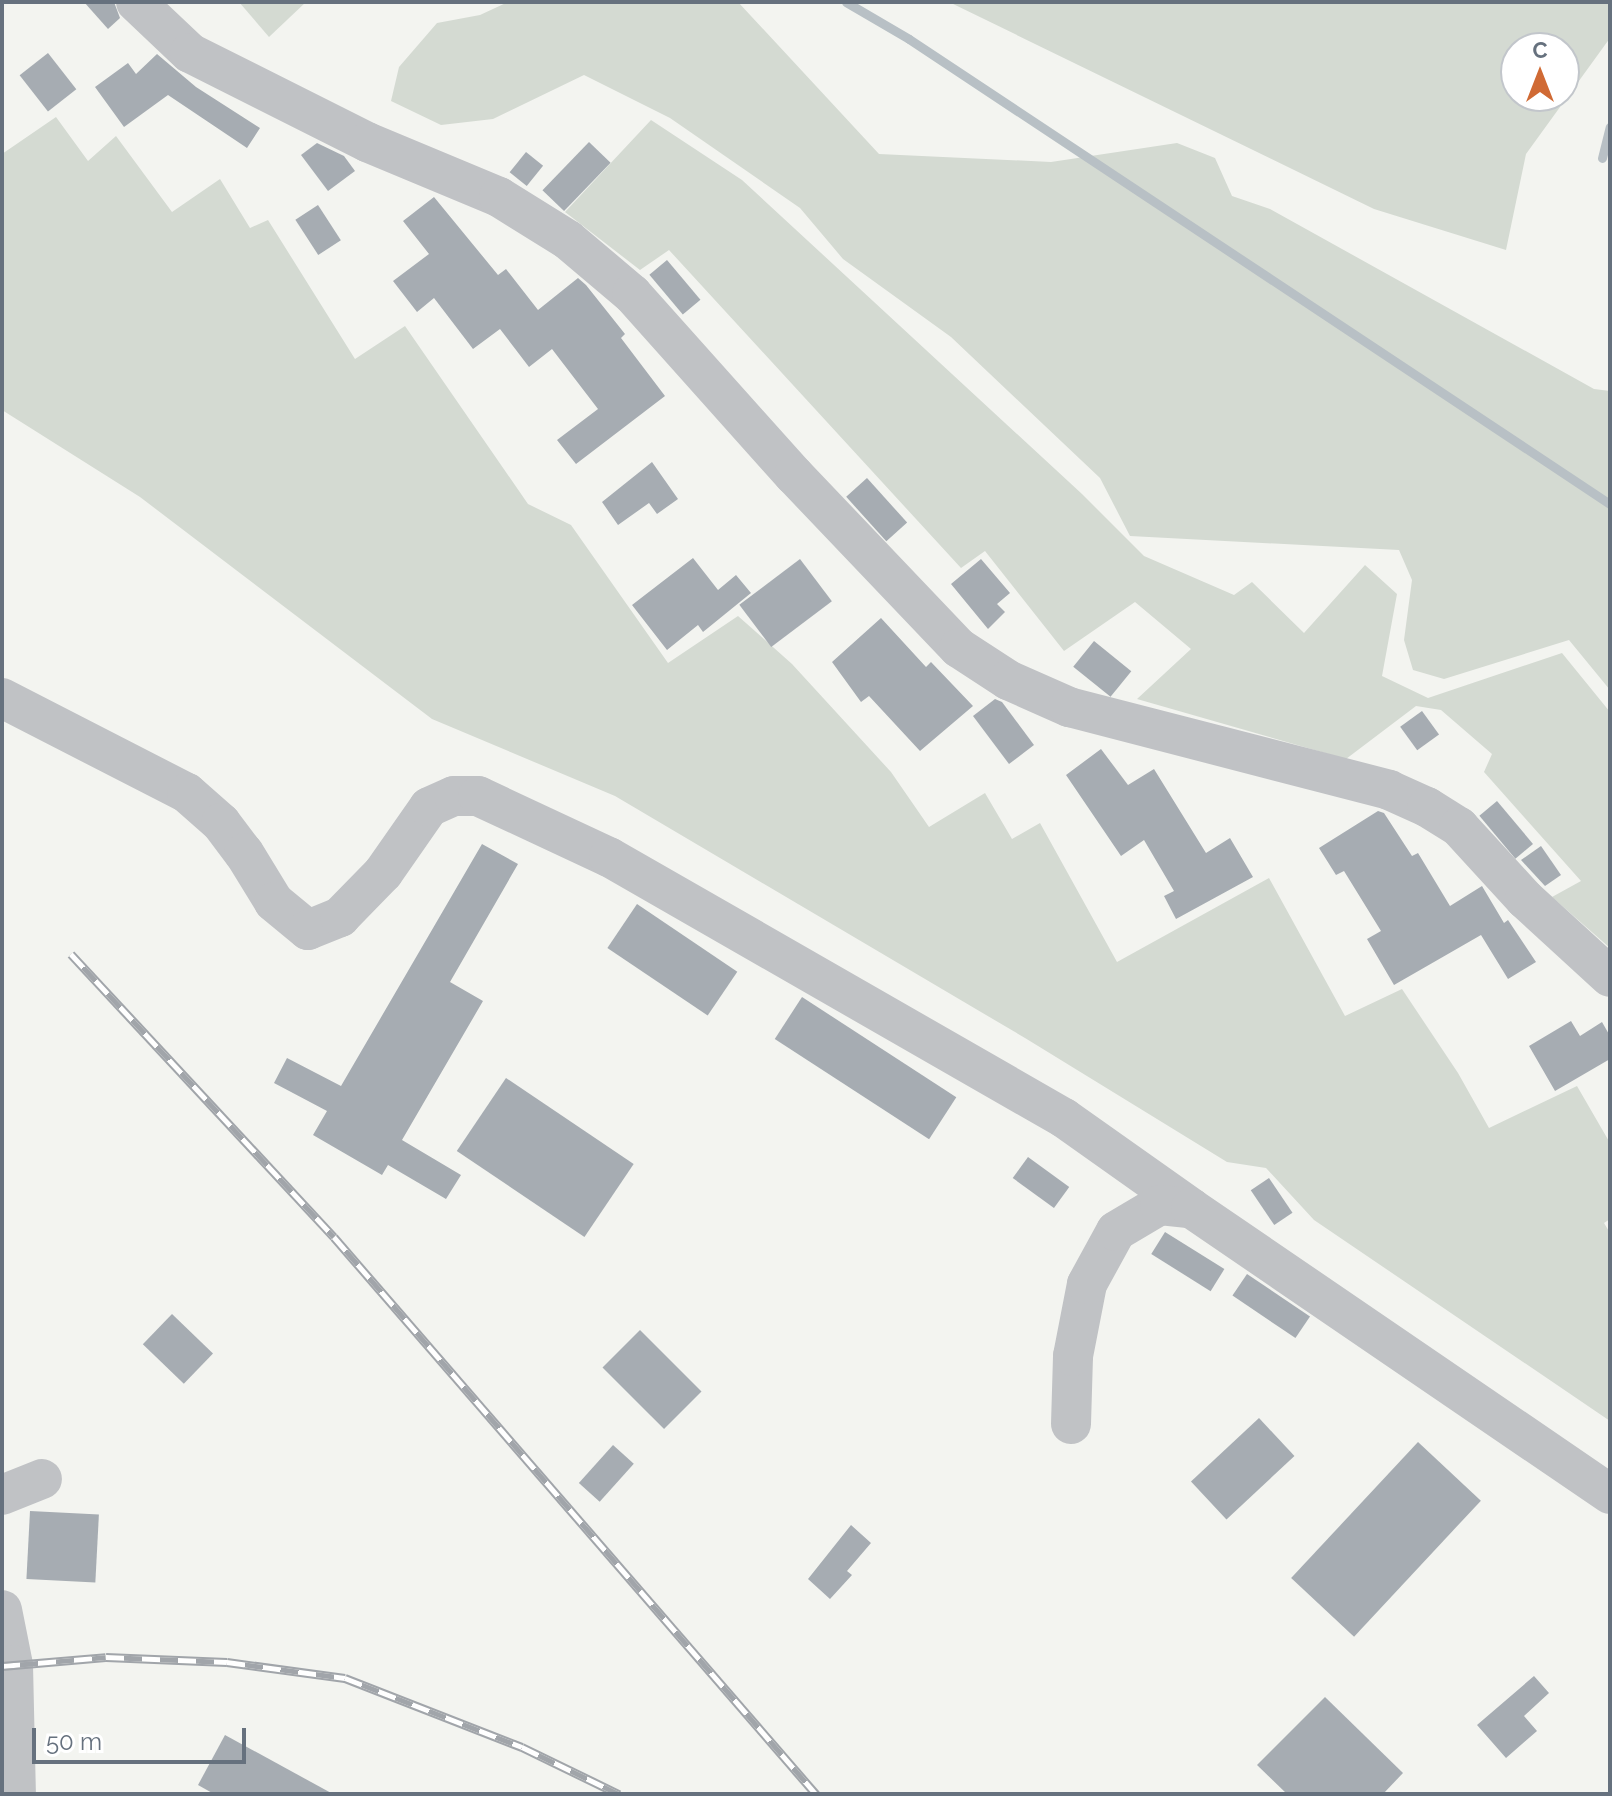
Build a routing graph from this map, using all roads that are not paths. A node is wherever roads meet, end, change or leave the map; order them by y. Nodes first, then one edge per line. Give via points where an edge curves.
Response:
1 (136, 2) edge
2 (2, 698) edge
3 (1610, 977) edge
4 (1191, 1208) junction
5 (1071, 1424) dead end
6 (42, 1479) dead end
7 (1610, 1494) edge
8 (2, 1495) edge
9 (2, 1610) edge
10 (16, 1794) edge

1 - 3 street via 190,53 367,142 499,197 568,240 632,294 959,648 1038,696 1069,707 1389,790 1427,807 1459,827 1525,899
2 - 4 street via 187,793 221,823 274,902 308,930 340,917 383,873 429,807 454,796 478,796 609,857 1050,1110
4 - 5 street via 1160,1205 1116,1231 1087,1284 1073,1356
4 - 7 street
6 - 8 street
9 - 10 street via 13,1665

